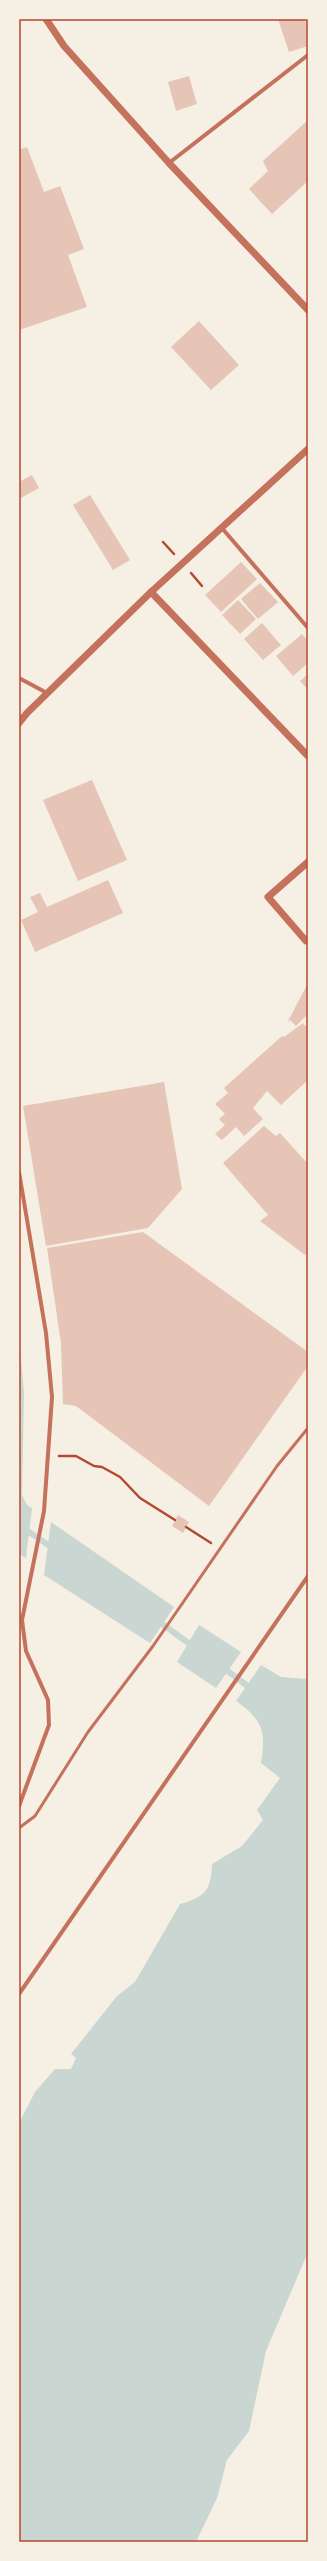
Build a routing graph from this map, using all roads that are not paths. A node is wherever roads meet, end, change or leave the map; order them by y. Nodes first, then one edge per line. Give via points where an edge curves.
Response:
1 (46, 19) edge
2 (308, 55) edge
3 (168, 163) junction
4 (308, 310) edge
5 (308, 449) edge
6 (222, 528) junction
7 (151, 592) junction
8 (308, 628) edge
9 (19, 678) edge
10 (47, 693) junction
11 (19, 723) edge
12 (308, 756) edge
13 (308, 862) edge
14 (308, 940) edge
15 (19, 1172) edge
16 (308, 1428) edge
17 (308, 1576) edge
18 (22, 1620) junction
19 (19, 1626) edge
20 (19, 1806) edge
21 (19, 1828) edge
22 (19, 1994) edge

1 - 3 street via 64,46
2 - 3 street
3 - 4 street
5 - 6 street
6 - 7 street
6 - 8 street
7 - 10 street
7 - 12 street
9 - 10 street
10 - 11 street
13 - 14 street via 268,897 306,941
15 - 18 street via 46,1333 52,1397 44,1511
16 - 21 lane via 277,1466 153,1646 88,1732 35,1816
17 - 22 street
18 - 19 street
18 - 20 street via 26,1651 48,1700 49,1725

